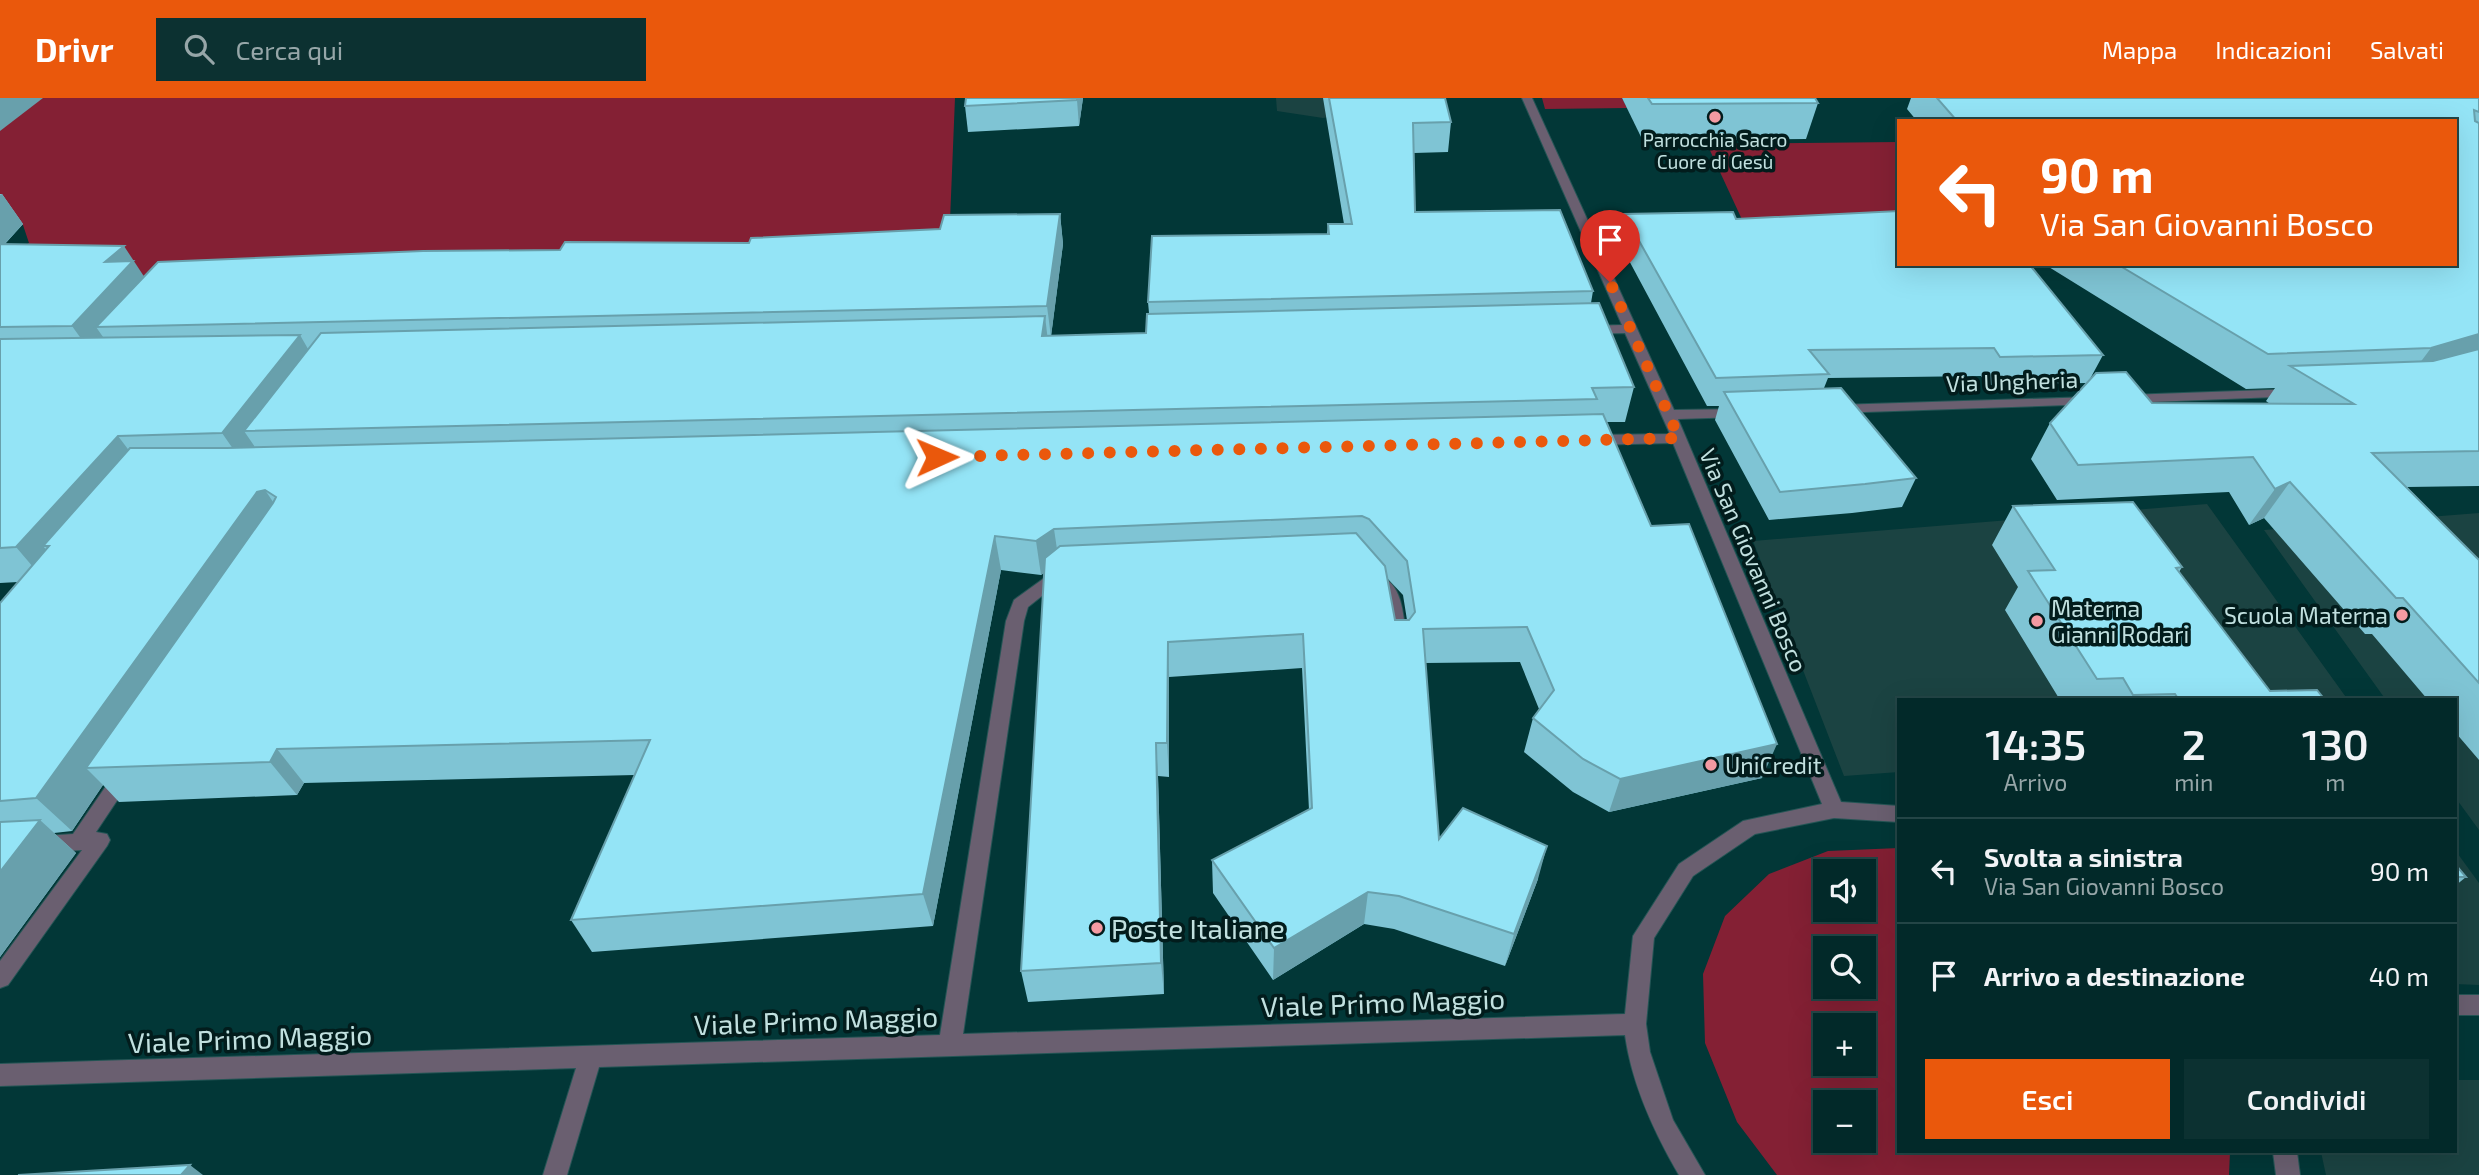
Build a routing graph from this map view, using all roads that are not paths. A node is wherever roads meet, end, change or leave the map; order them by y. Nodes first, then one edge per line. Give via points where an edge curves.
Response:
1 (1527, 98) edge
2 (1632, 329) junction
3 (1576, 331) edge
4 (2309, 393) edge
5 (1822, 410) edge
6 (1752, 412) edge
7 (1669, 415) junction
8 (1679, 438) junction
9 (1568, 441) edge
10 (1367, 568) edge
11 (1072, 572) edge
12 (1399, 647) edge
13 (133, 761) edge
14 (1834, 810) junction
15 (1897, 814) edge
16 (79, 841) junction
17 (0, 847) edge
18 (0, 978) edge
19 (2457, 1005) edge
20 (2479, 1005) edge
21 (1635, 1024) junction
22 (950, 1046) junction
23 (591, 1057) junction
24 (0, 1076) edge
25 (2285, 1153) edge
26 (555, 1175) edge
27 (1693, 1175) edge
28 (2288, 1175) edge

1 - 2 street, Via San Giovanni Bosco
2 - 3 street
2 - 7 street, Via San Giovanni Bosco
4 - 5 street, Via Ungheria
6 - 7 street
7 - 8 street, Via San Giovanni Bosco
8 - 9 street
8 - 14 street, Via San Giovanni Bosco
10 - 12 street via 1392,597
11 - 22 street via 1059,572 1020,604 1015,621
13 - 16 street
14 - 15 street
14 - 21 street via 1750,827 1686,870 1644,936
16 - 17 street
16 - 18 street via 100,840
19 - 20 street
21 - 22 street, Viale Primo Maggio
21 - 27 street via 1639,1052 1663,1125
22 - 23 street, Viale Primo Maggio
23 - 24 street, Viale Primo Maggio
23 - 26 street
25 - 28 street

